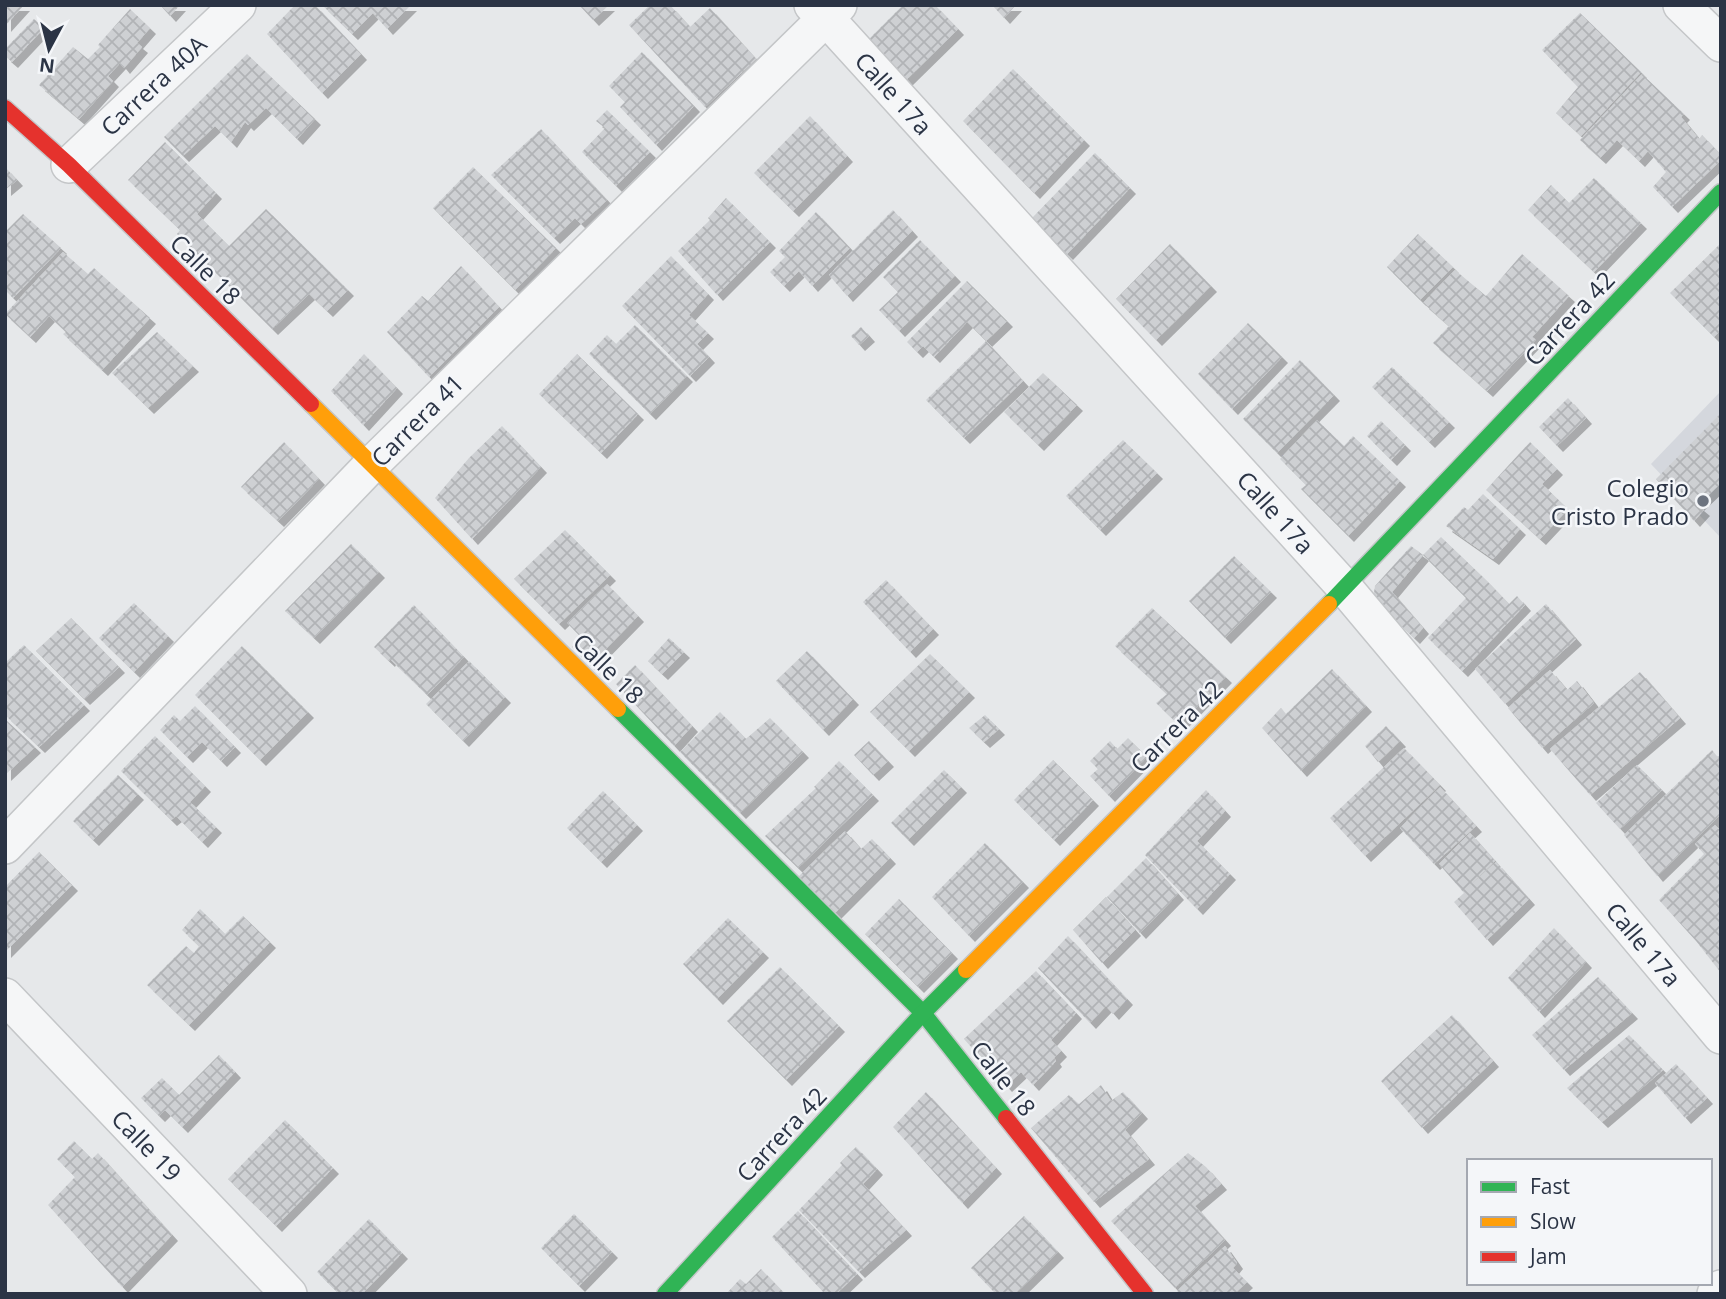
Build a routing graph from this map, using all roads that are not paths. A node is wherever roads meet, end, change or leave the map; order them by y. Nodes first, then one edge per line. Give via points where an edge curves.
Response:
1 (238, 5) edge
2 (1681, 5) edge
3 (826, 10) edge
4 (1721, 44) edge
5 (5, 108) edge
6 (69, 165) junction
7 (1721, 191) edge
8 (372, 464) junction
9 (1345, 588) junction
10 (5, 846) edge
11 (5, 996) edge
12 (923, 1013) junction
13 (1721, 1036) edge
14 (1721, 1288) edge
15 (289, 1294) edge
16 (665, 1294) edge
17 (1144, 1294) edge
18 (1715, 1294) edge

1 - 6 street, Carrera 40A
2 - 4 street
3 - 8 street, Carrera 41
3 - 9 street, Calle 17a
5 - 6 street, Calle 18
6 - 8 street, Calle 18
7 - 9 street, Carrera 42
8 - 10 street, Carrera 41
8 - 12 street, Calle 18
9 - 12 street, Carrera 42
9 - 13 street, Calle 17a
11 - 15 street, Calle 19
12 - 16 street, Carrera 42
12 - 17 street, Calle 18
14 - 18 street

